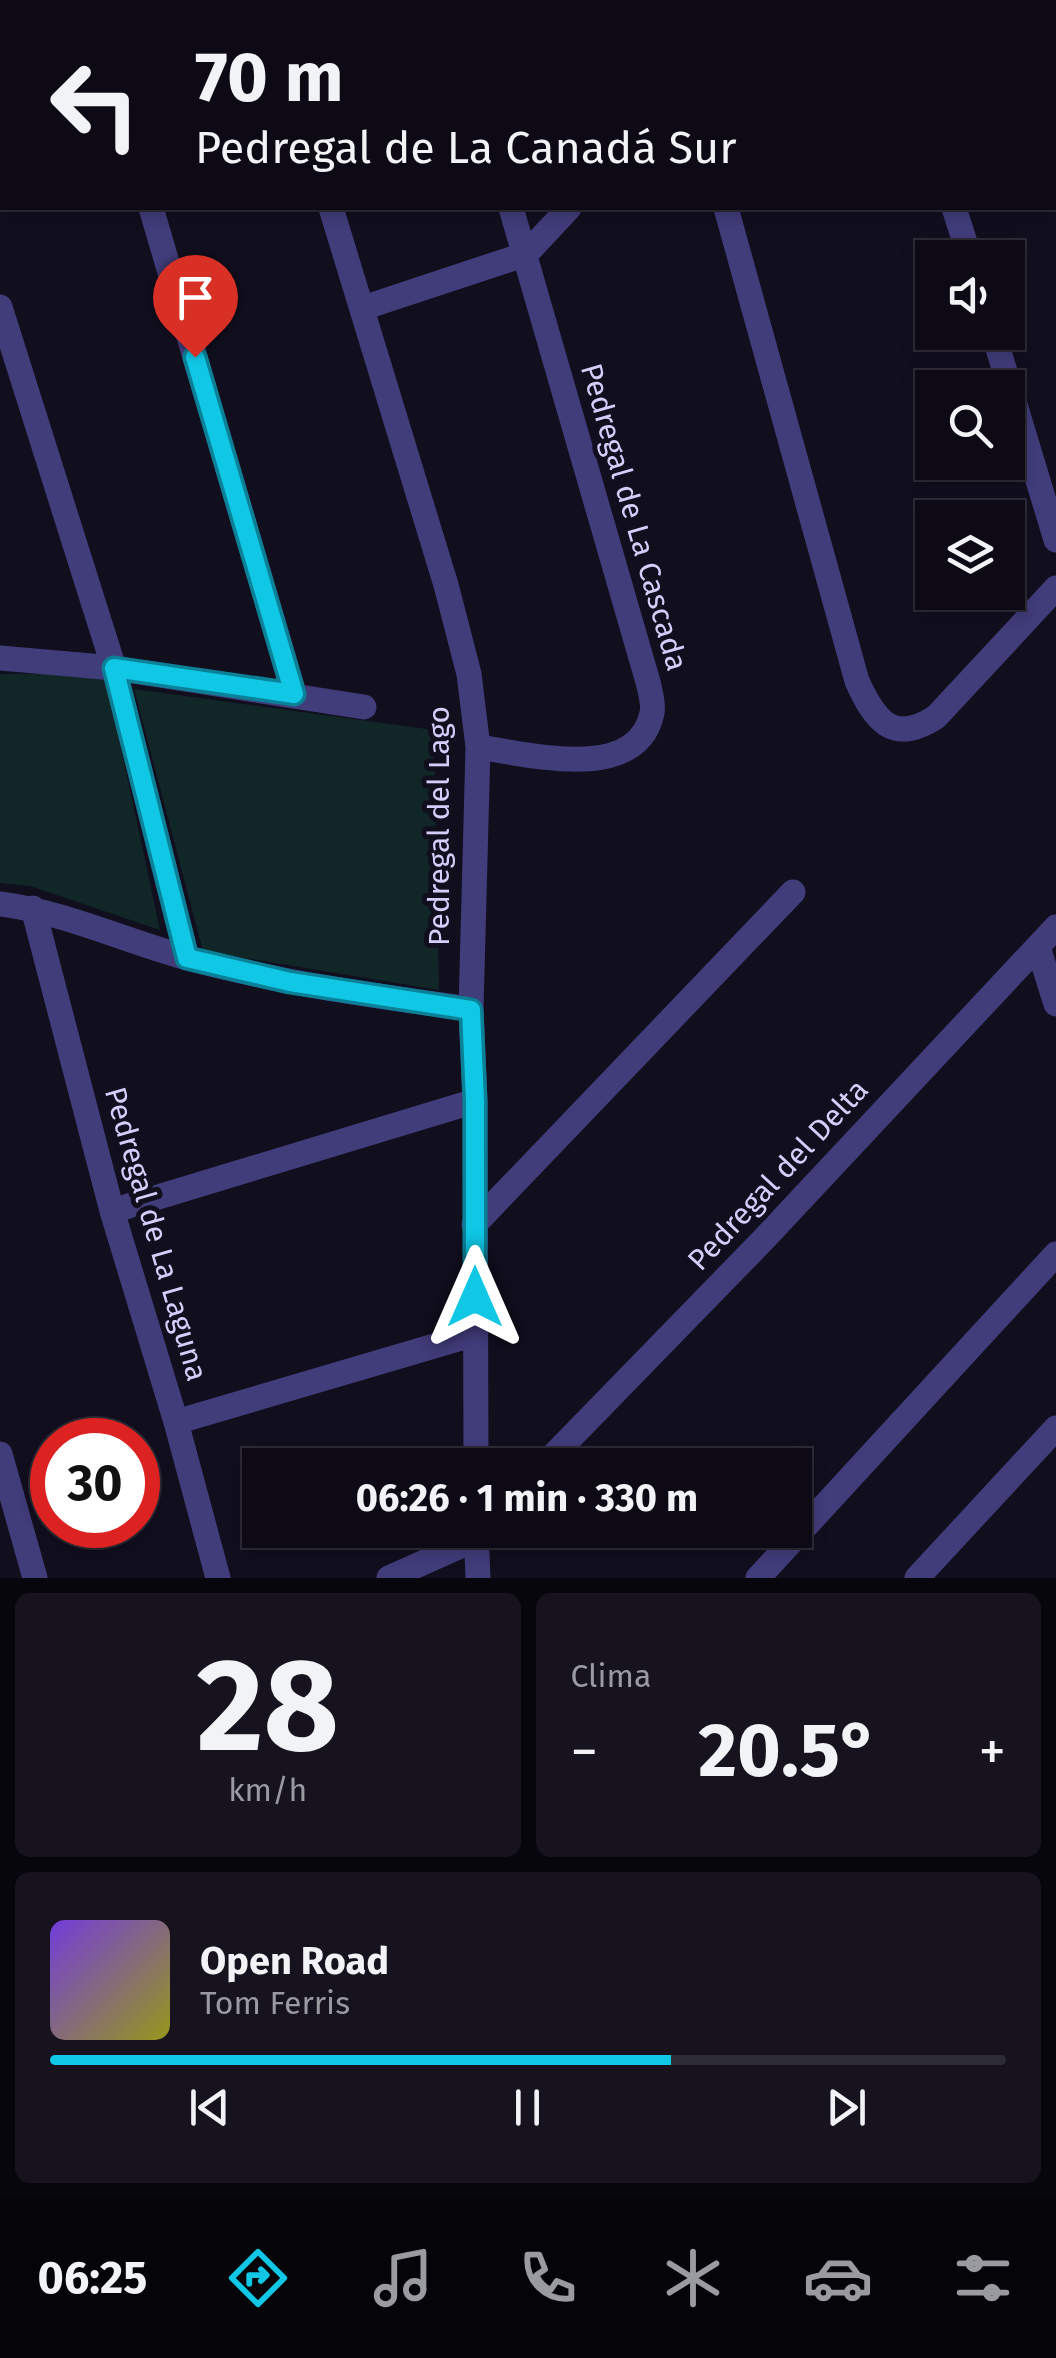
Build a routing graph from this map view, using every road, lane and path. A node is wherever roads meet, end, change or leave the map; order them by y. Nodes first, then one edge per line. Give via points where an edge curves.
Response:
1 (152, 210) edge
2 (332, 210) edge
3 (512, 210) edge
4 (567, 210) edge
5 (727, 210) edge
6 (955, 210) edge
7 (964, 240) edge
8 (526, 254) junction
9 (0, 307) edge
10 (362, 308) junction
11 (998, 350) edge
12 (1056, 540) edge
13 (1056, 588) edge
14 (0, 658) edge
15 (114, 668) junction
16 (294, 694) junction
17 (364, 707) dead end
18 (478, 748) junction
19 (793, 892) dead end
20 (0, 904) edge
21 (34, 908) junction
22 (1056, 927) edge
23 (1038, 947) junction
24 (187, 958) junction
25 (1056, 1004) edge
26 (471, 1010) junction
27 (475, 1101) junction
28 (112, 1211) junction
29 (474, 1224) junction
30 (1056, 1254) edge
31 (475, 1334) junction
32 (176, 1422) junction
33 (1056, 1428) edge
34 (476, 1448) edge
35 (561, 1448) edge
36 (0, 1454) edge
37 (449, 1548) edge
38 (479, 1548) edge
39 (35, 1578) edge
40 (218, 1578) edge
41 (389, 1578) edge
42 (478, 1578) edge
43 (758, 1578) edge
44 (917, 1578) edge

1 - 16 street
2 - 10 street, Pedregal del Lago
3 - 8 street, Pedregal de La Cascada
4 - 8 street
5 - 13 street via 857,682 880,720 917,730 936,717
6 - 7 street
8 - 10 street
8 - 18 street, Pedregal de La Cascada via 652,711 630,749 604,758
9 - 15 street
10 - 18 street, Pedregal del Lago via 469,674
11 - 12 street
14 - 15 street
15 - 16 street
15 - 24 street
16 - 17 street
18 - 26 street, Pedregal del Lago
19 - 29 street
20 - 21 street
21 - 24 street
21 - 28 street, Pedregal de La Laguna
22 - 23 street, Pedregal del Delta
23 - 25 street
23 - 35 street, Pedregal del Delta
24 - 26 street via 290,982
26 - 27 street, Pedregal del Lago
27 - 28 street
27 - 29 street, Pedregal del Lago
28 - 32 street, Pedregal de La Laguna
29 - 31 street, Pedregal del Lago
30 - 43 street
31 - 32 street
31 - 34 street, Pedregal del Lago
32 - 40 street, Pedregal de La Laguna
33 - 44 street
36 - 39 street
37 - 41 street
38 - 42 street

